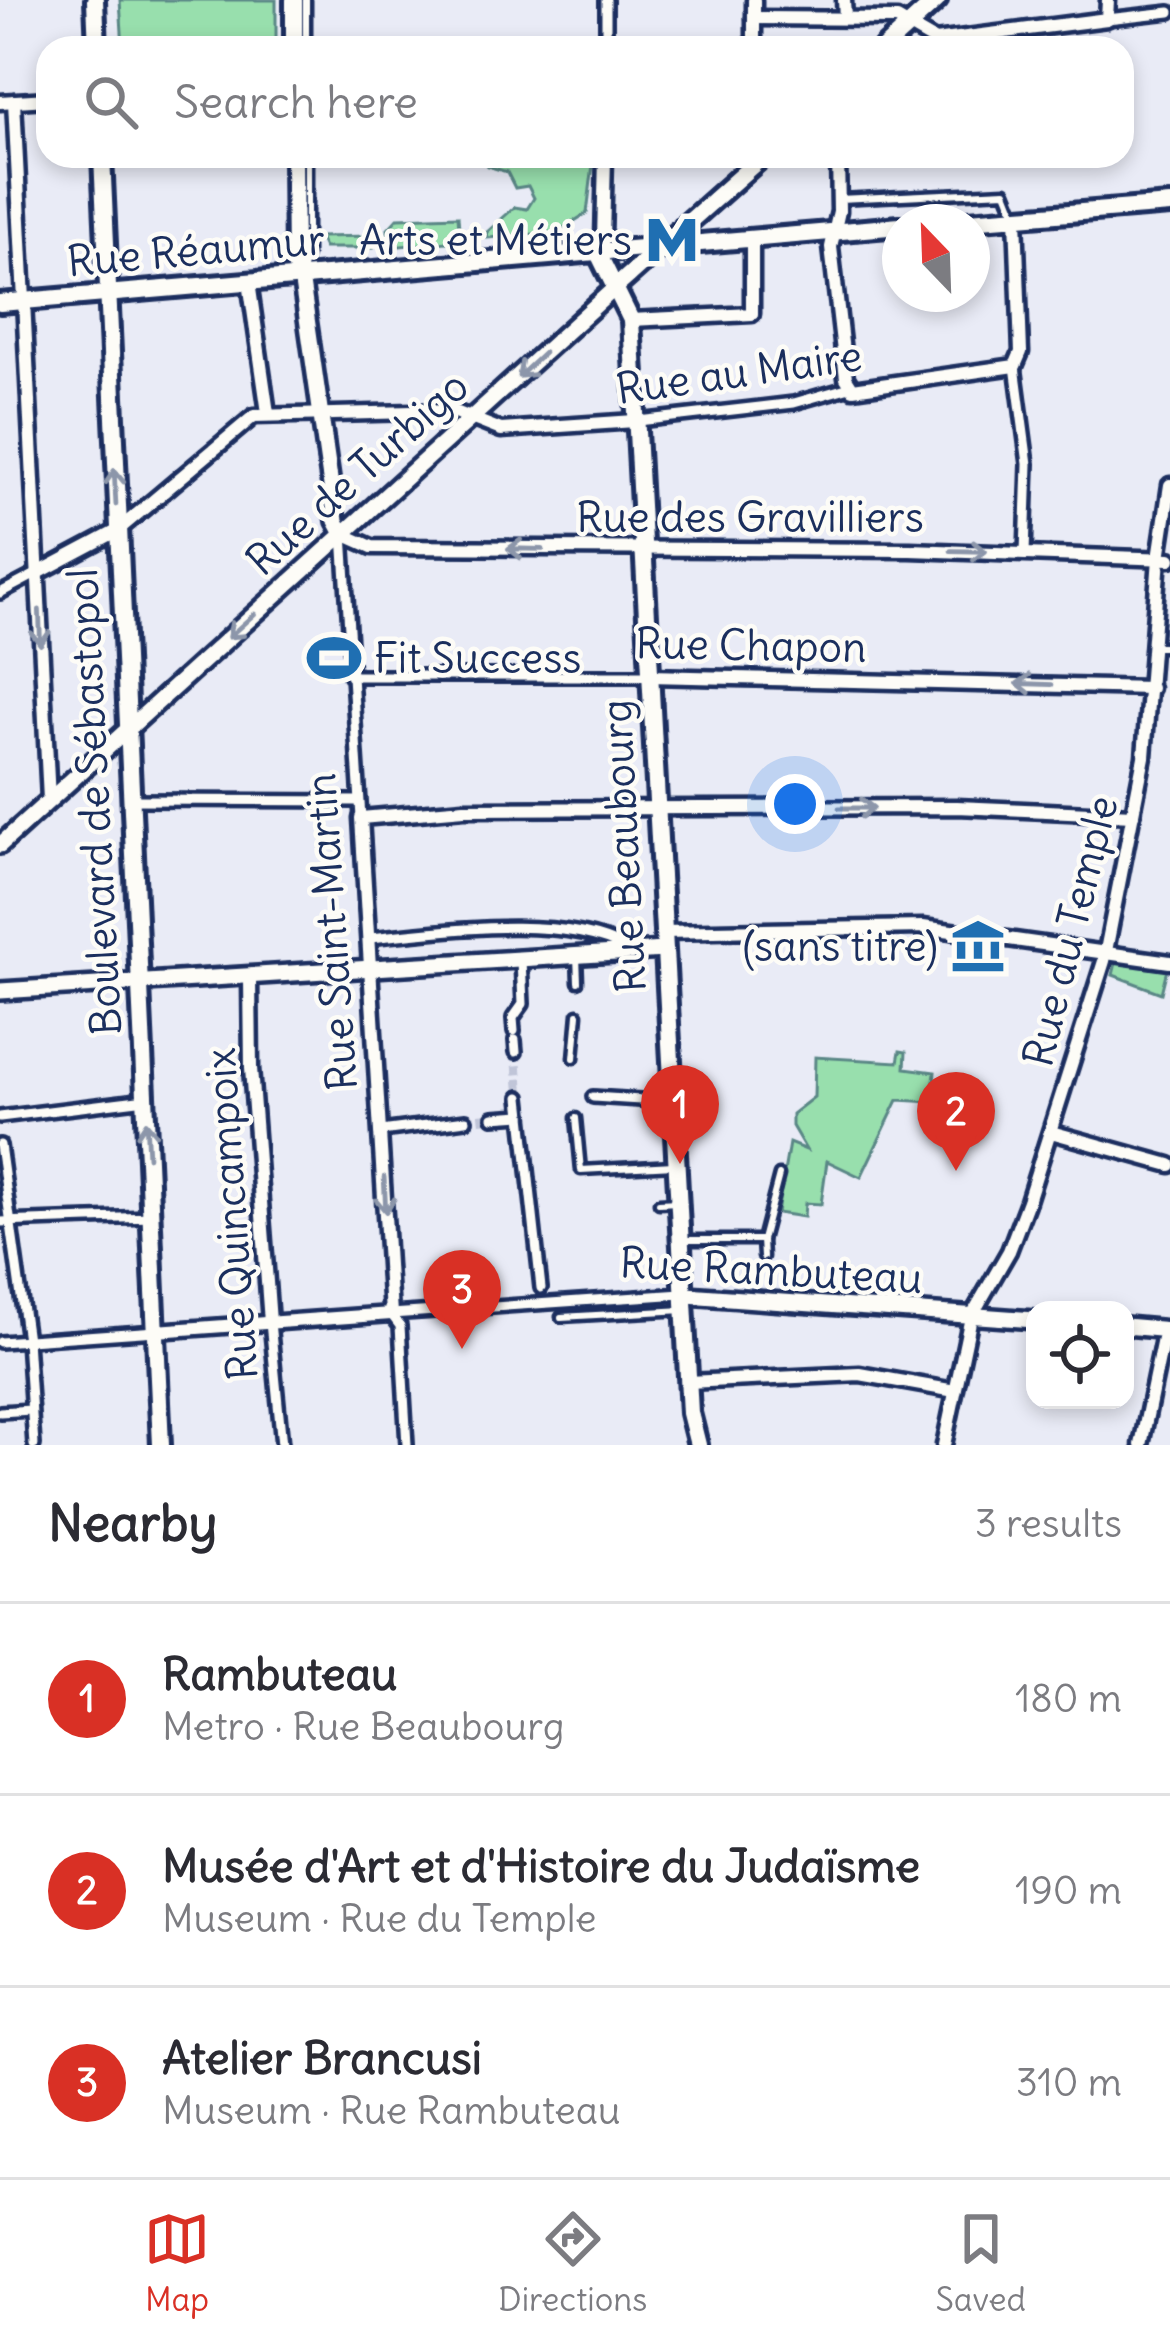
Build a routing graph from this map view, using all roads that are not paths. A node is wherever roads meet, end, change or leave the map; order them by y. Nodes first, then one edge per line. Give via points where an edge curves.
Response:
1 (95, 0) edge
2 (294, 0) edge
3 (305, 0) edge
4 (606, 0) edge
5 (754, 0) edge
6 (844, 0) edge
7 (937, 0) edge
8 (1108, 0) edge
9 (1170, 12) edge
10 (754, 18) junction
11 (845, 18) junction
12 (1107, 19) junction
13 (908, 27) junction
14 (96, 36) edge
15 (294, 36) edge
16 (306, 36) edge
17 (606, 36) edge
18 (754, 36) edge
19 (898, 36) edge
20 (927, 36) edge
21 (968, 36) edge
22 (7, 102) edge
23 (103, 168) edge
24 (294, 168) edge
25 (307, 168) edge
26 (604, 168) edge
27 (750, 168) edge
28 (838, 168) edge
29 (19, 198) junction
30 (839, 199) junction
31 (0, 203) edge
32 (1170, 205) edge
33 (1016, 217) junction
34 (990, 219) edge
35 (882, 228) edge
36 (834, 232) junction
37 (752, 238) junction
38 (666, 245) junction
39 (597, 251) junction
40 (301, 276) junction
41 (248, 282) junction
42 (617, 286) junction
43 (109, 294) junction
44 (23, 301) junction
45 (0, 303) edge
46 (631, 320) junction
47 (1015, 366) junction
48 (850, 387) junction
49 (268, 413) junction
50 (322, 414) junction
51 (472, 419) junction
52 (635, 421) junction
53 (1170, 484) edge
54 (117, 531) junction
55 (343, 534) junction
56 (642, 550) junction
57 (1024, 553) junction
58 (1164, 558) edge
59 (38, 573) junction
60 (0, 593) edge
61 (350, 676) junction
62 (649, 676) junction
63 (1151, 688) junction
64 (126, 730) junction
65 (49, 800) junction
66 (130, 800) junction
67 (359, 801) junction
68 (656, 808) junction
69 (1133, 815) junction
70 (361, 818) junction
71 (2, 842) edge
72 (369, 938) junction
73 (663, 941) junction
74 (1106, 950) junction
75 (632, 952) junction
76 (579, 956) junction
77 (521, 960) junction
78 (1170, 962) edge
79 (372, 971) junction
80 (250, 978) junction
81 (580, 982) dead end
82 (139, 984) junction
83 (0, 992) edge
84 (578, 1014) dead end
85 (515, 1041) tunnel mouth
86 (574, 1058) dead end
87 (520, 1097) tunnel mouth
88 (593, 1097) dead end
89 (146, 1099) junction
90 (674, 1101) junction
91 (522, 1115) junction
92 (0, 1117) edge
93 (493, 1117) tunnel mouth
94 (576, 1118) dead end
95 (466, 1120) tunnel mouth
96 (381, 1131) junction
97 (1051, 1132) junction
98 (0, 1145) edge
99 (678, 1165) junction
100 (1170, 1166) edge
101 (778, 1174) dead end
102 (680, 1202) junction
103 (659, 1203) dead end
104 (151, 1217) junction
105 (6, 1222) edge
106 (683, 1240) junction
107 (762, 1240) junction
108 (763, 1257) dead end
109 (543, 1302) junction
110 (687, 1303) junction
111 (391, 1314) junction
112 (561, 1317) dead end
113 (971, 1318) junction
114 (1026, 1320) edge
115 (270, 1322) junction
116 (1134, 1327) edge
117 (1167, 1330) edge
118 (156, 1331) junction
119 (27, 1340) junction
120 (0, 1342) edge
121 (688, 1382) junction
122 (955, 1391) junction
123 (31, 1411) junction
124 (0, 1412) edge
125 (34, 1445) edge
126 (161, 1445) edge
127 (282, 1445) edge
128 (407, 1445) edge
129 (698, 1445) edge
130 (944, 1445) edge
131 (1141, 1445) edge

1 - 14 main road
2 - 15 main road
3 - 16 lane
4 - 17 street
5 - 10 street
6 - 11 street
7 - 13 main road
8 - 12 street
9 - 12 street
10 - 11 street
10 - 18 street
11 - 13 street
12 - 21 street
13 - 19 main road
13 - 20 street
22 - 29 street
23 - 43 main road, Boulevard de Sébastopol
24 - 40 main road, Rue Saint-Martin
25 - 40 lane, Rue Saint-Martin
26 - 39 street
27 - 38 main road, Rue de Turbigo
28 - 30 street
29 - 31 street
29 - 44 street
30 - 33 lane via 1006,191
30 - 36 street
32 - 33 main road
33 - 34 main road
33 - 47 street via 1022,352
35 - 36 main road, Rue Réaumur
36 - 37 main road, Rue Réaumur
36 - 48 street
37 - 38 main road, Rue Réaumur
37 - 46 street via 752,314
38 - 39 main road, Rue Réaumur
38 - 42 main road, Rue de Turbigo
39 - 40 main road, Rue Réaumur
39 - 42 main road, Rue Beaubourg
40 - 41 main road, Rue Réaumur
40 - 50 street, Rue Saint-Martin
41 - 43 main road, Rue Réaumur
41 - 49 street
42 - 46 main road, Rue Beaubourg
42 -> 51 street, Rue de Turbigo
43 - 44 main road, Rue Réaumur
54 -> 43 main road, Boulevard de Sébastopol
44 - 45 main road, Rue Réaumur
44 - 59 street
46 - 52 main road, Rue Beaubourg
47 - 48 street, Rue au Maire
47 - 57 street via 1028,464
48 - 52 street, Rue au Maire via 738,412
49 - 50 street
49 - 54 street via 254,416
50 - 51 street, Rue au Maire via 453,411
50 - 55 street, Rue Saint-Martin
51 - 52 street, Rue au Maire via 501,430
51 - 55 street, Rue de Turbigo
52 - 56 main road, Rue Beaubourg
53 - 58 street, Rue du Temple
54 - 59 street
54 - 64 main road, Boulevard de Sébastopol
56 -> 55 street, Rue des Gravilliers via 372,547
55 - 61 street, Rue Saint-Martin
55 -> 64 street, Rue de Turbigo
56 -> 57 street, Rue des Gravilliers
56 - 62 main road, Rue Beaubourg
57 - 58 street, Rue des Gravilliers
58 - 63 street, Rue du Temple
59 - 60 street
59 -> 65 street
61 - 62 street, Rue Chapon
61 - 67 street, Rue Saint-Martin
63 -> 62 street, Rue Chapon
62 - 68 main road, Rue Beaubourg
63 - 69 street, Rue du Temple
64 - 65 street, Rue de Turbigo
64 - 66 main road, Boulevard de Sébastopol
65 - 71 street, Rue de Turbigo
66 - 67 street
66 - 82 main road, Boulevard de Sébastopol
67 - 70 street, Rue Saint-Martin
68 -> 69 street
68 - 70 street
68 - 73 main road, Rue Beaubourg
69 - 74 street, Rue du Temple
70 - 72 street, Rue Saint-Martin
72 - 75 street via 601,933
72 - 79 street, Rue Saint-Martin
73 - 74 street via 923,927
73 - 75 street
73 - 90 main road, Rue Beaubourg
74 - 78 street
74 - 97 street, Rue du Temple
75 - 76 street
76 - 77 street
76 - 81 lane
77 - 79 street
77 - 85 street
79 - 80 street
79 - 96 street, Rue Saint-Martin
80 - 82 street
80 - 115 street, Rue Quincampoix
82 - 83 street
82 - 89 main road, Boulevard de Sébastopol
84 - 86 lane
87 - 91 street
88 - 90 street
89 - 92 street
104 -> 89 main road, Boulevard de Sébastopol
90 - 99 main road, Rue Beaubourg
91 - 93 street
91 - 109 street
94 - 99 lane via 580,1170
95 - 96 street
96 -> 111 street, Rue Saint-Martin
97 - 100 street
97 - 113 street, Rue du Temple via 1009,1251
98 - 105 street
99 - 102 main road, Rue Beaubourg
101 - 107 lane
102 - 103 lane
102 - 106 main road, Rue Beaubourg
104 - 105 street
104 - 118 main road, Boulevard de Sébastopol
105 - 119 street
106 - 107 lane
106 - 110 main road, Rue Beaubourg
107 - 108 lane
109 - 110 street, Rue Rambuteau
109 - 111 street, Rue Rambuteau
110 - 112 lane
110 - 113 street, Rue Rambuteau
110 - 121 main road, Rue Beaubourg
111 - 115 street, Rue Rambuteau
111 - 128 street, Rue Saint-Martin via 400,1326
113 - 114 street, Rue Rambuteau
113 - 122 street, Rue du Temple
115 - 118 street, Rue Rambuteau
115 - 127 street, Rue Quincampoix
116 - 117 street
117 - 131 street
118 - 119 street, Rue Rambuteau
118 - 126 main road, Boulevard de Sébastopol
119 - 120 street, Rue Rambuteau
119 - 123 street
121 - 122 street via 860,1374
121 - 129 main road, Rue Beaubourg
122 - 130 street, Rue du Temple
123 - 124 street
123 - 125 street

